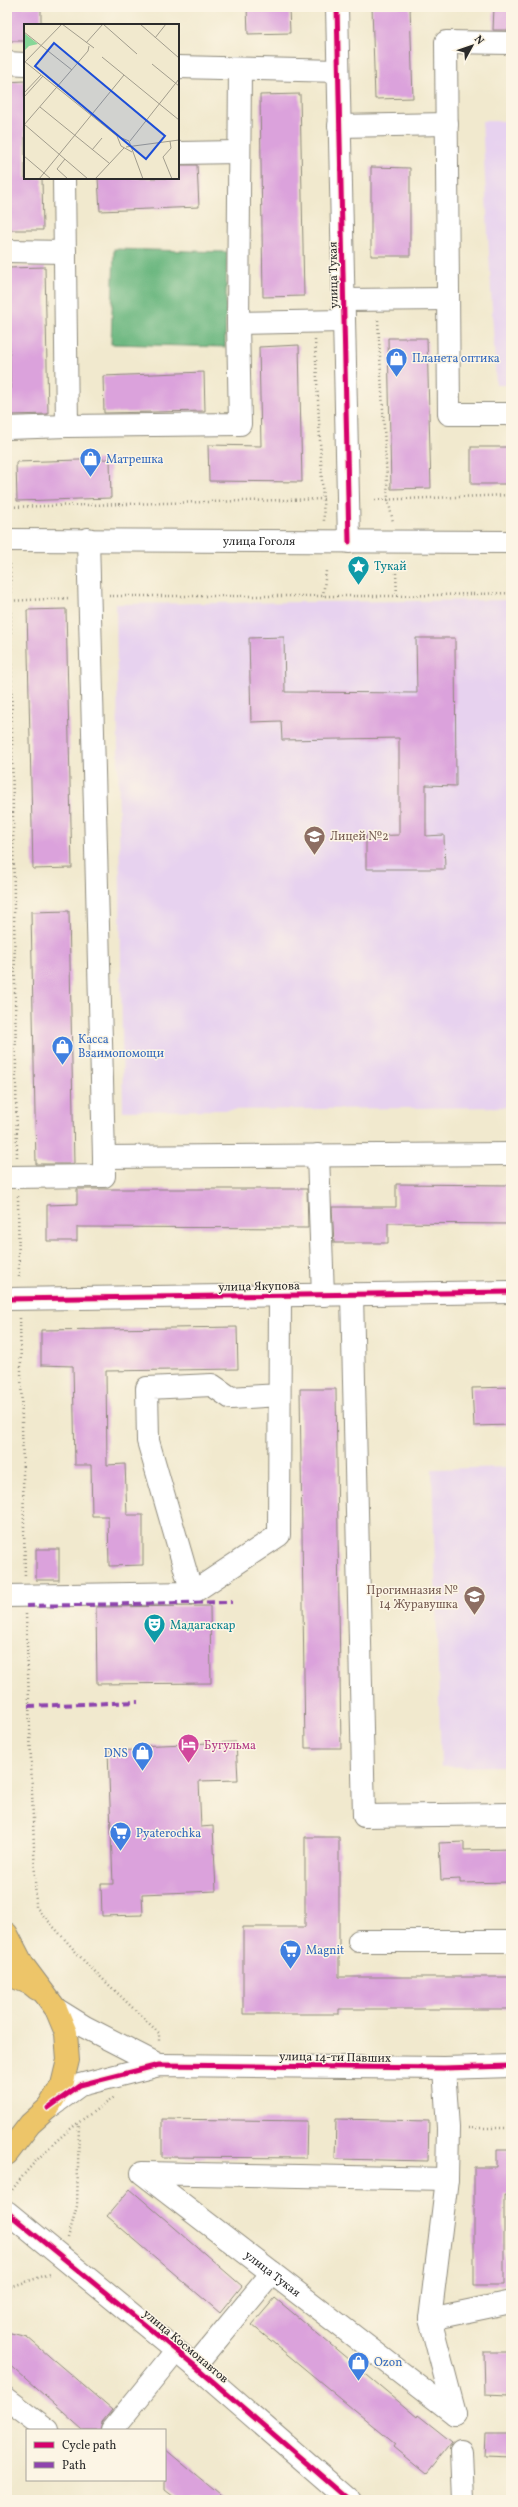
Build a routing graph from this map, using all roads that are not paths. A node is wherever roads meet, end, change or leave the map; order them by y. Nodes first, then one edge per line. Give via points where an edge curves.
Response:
1 (337, 7) edge
2 (511, 43) edge
3 (7, 63) edge
4 (24, 64) edge
5 (179, 67) edge
6 (240, 69) junction
7 (338, 71) junction
8 (447, 124) junction
9 (339, 126) junction
10 (239, 152) junction
11 (179, 153) edge
12 (64, 179) edge
13 (7, 251) edge
14 (65, 252) junction
15 (448, 299) junction
16 (343, 300) junction
17 (344, 321) junction
18 (238, 323) junction
19 (511, 414) edge
20 (67, 426) junction
21 (7, 428) edge
22 (8, 534) edge
23 (88, 539) junction
24 (349, 542) junction
25 (511, 542) edge
26 (511, 1154) edge
27 (318, 1155) junction
28 (104, 1157) junction
29 (12, 1177) edge
30 (511, 1292) edge
31 (352, 1294) junction
32 (280, 1295) junction
33 (323, 1295) junction
34 (13, 1299) edge
35 (279, 1395) junction
36 (192, 1593) junction
37 (16, 1596) edge
38 (511, 1814) edge
39 (7, 1934) edge
40 (359, 1941) dead end
41 (511, 1941) edge
42 (7, 1974) edge
43 (51, 2003) junction
44 (159, 2065) junction
45 (511, 2066) edge
46 (444, 2068) junction
47 (48, 2108) junction
48 (30, 2124) junction
49 (7, 2133) edge
50 (7, 2154) edge
51 (447, 2179) junction
52 (7, 2212) edge
53 (272, 2273) junction
54 (511, 2302) edge
55 (430, 2319) junction
56 (176, 2351) junction
57 (195, 2366) junction
58 (7, 2399) edge
59 (47, 2429) edge
60 (113, 2429) edge
61 (461, 2451) dead end
62 (349, 2500) edge
63 (463, 2500) edge

1 - 7 street, улица Тукая
2 - 8 street via 446,42
3 - 4 street
5 - 6 street
6 - 7 street
6 - 10 street
7 - 9 street, улица Тукая
8 - 9 street
8 - 15 street
9 - 16 street, улица Тукая
10 - 11 street
10 - 18 street
12 - 14 street
13 - 14 street
14 - 20 street
15 - 16 street
15 - 19 street via 449,414
16 - 17 street, улица Тукая
17 - 18 street
17 - 24 street, улица Тукая
18 - 20 street via 240,424
20 - 21 street
22 - 23 street, улица Гоголя
23 - 24 street, улица Гоголя
23 - 28 street
24 - 25 street, улица Гоголя
26 - 27 street
27 - 28 street
27 - 33 street
28 - 29 street via 104,1176
30 - 31 street, улица Якупова
31 - 33 street, улица Якупова
31 - 38 street via 364,1816
32 - 33 street, улица Якупова
32 - 34 street, улица Якупова
32 - 35 street
35 - 36 street via 279,1535
35 - 36 street via 231,1398 212,1385 147,1388 148,1441
36 - 37 street
39 - 43 main road via 23,1965
40 - 41 street
42 - 43 main road via 31,1984
43 - 44 street via 85,2027
43 - 47 main road via 66,2033 68,2060 62,2085
44 - 46 street, улица 14-ти Павших
44 - 47 street via 80,2085
45 - 46 street, улица 14-ти Павших
46 - 51 street, улица Тукая via 448,2128
47 - 48 main road
48 - 49 main road
48 - 50 main road
51 - 53 street, улица Тукая via 142,2173
51 - 55 street, улица Тукая
52 - 56 street, улица Космонавтов
53 - 55 street, улица Тукая via 455,2414
53 - 57 street
54 - 55 street
56 - 57 street, улица Космонавтов
56 - 60 street
57 - 62 street, улица Космонавтов
58 - 59 street
61 - 63 street

